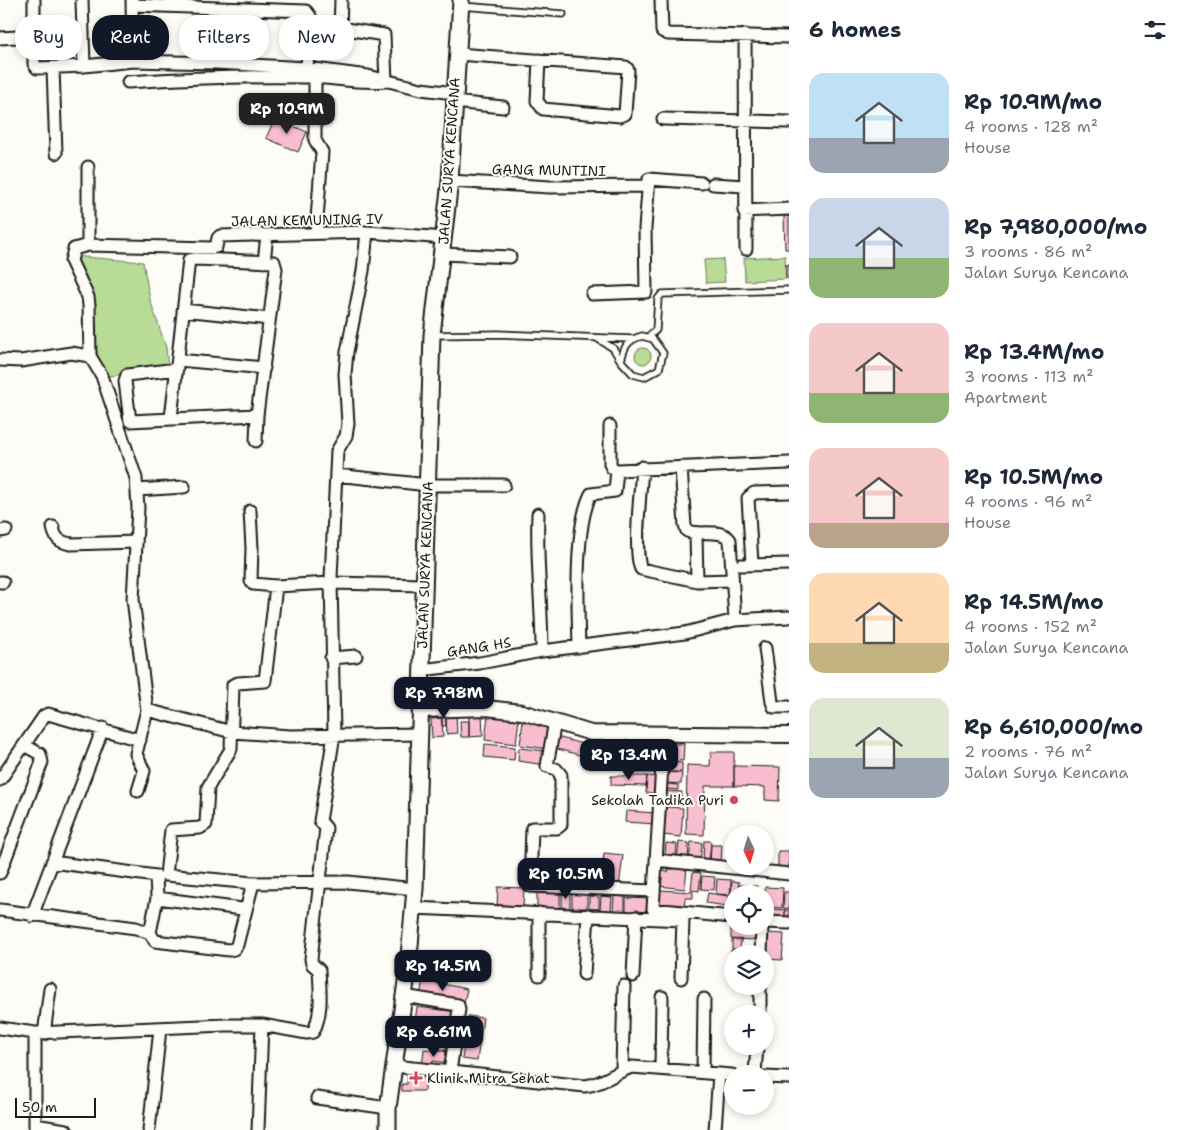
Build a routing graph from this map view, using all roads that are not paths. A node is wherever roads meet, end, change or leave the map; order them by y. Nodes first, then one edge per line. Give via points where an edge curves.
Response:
1 (34, 0) edge
2 (82, 0) edge
3 (341, 0) edge
4 (661, 0) edge
5 (132, 3) edge
6 (461, 3) edge
7 (563, 14) dead end
8 (34, 15) edge
9 (745, 35) junction
10 (15, 37) edge
11 (789, 37) edge
12 (0, 38) edge
13 (458, 54) junction
14 (35, 60) edge
15 (539, 60) junction
16 (133, 61) junction
17 (84, 66) junction
18 (53, 68) junction
19 (311, 72) junction
20 (386, 81) junction
21 (128, 82) dead end
22 (454, 97) junction
23 (503, 107) dead end
24 (663, 118) dead end
25 (745, 120) junction
26 (789, 122) edge
27 (56, 153) dead end
28 (88, 167) dead end
29 (450, 181) junction
30 (648, 186) junction
31 (744, 186) junction
32 (789, 209) edge
33 (744, 211) junction
34 (367, 232) junction
35 (316, 233) junction
36 (267, 235) junction
37 (444, 238) junction
38 (88, 246) junction
39 (746, 249) dead end
40 (442, 254) junction
41 (510, 257) dead end
42 (264, 262) junction
43 (789, 290) edge
44 (592, 294) dead end
45 (183, 310) junction
46 (269, 320) junction
47 (432, 335) junction
48 (648, 337) junction
49 (588, 338) junction
50 (632, 339) junction
51 (90, 356) junction
52 (0, 360) edge
53 (621, 361) junction
54 (177, 365) junction
55 (264, 368) junction
56 (257, 415) junction
57 (171, 418) junction
58 (610, 426) dead end
59 (256, 441) dead end
60 (789, 463) edge
61 (642, 467) junction
62 (681, 467) junction
63 (618, 470) junction
64 (336, 475) junction
65 (428, 485) junction
66 (504, 485) dead end
67 (184, 487) dead end
68 (137, 490) junction
69 (789, 492) edge
70 (250, 511) dead end
71 (538, 514) dead end
72 (54, 527) dead end
73 (696, 534) junction
74 (136, 542) junction
75 (789, 564) edge
76 (732, 580) junction
77 (697, 581) junction
78 (331, 584) junction
79 (424, 585) junction
80 (276, 586) junction
81 (789, 617) edge
82 (735, 620) junction
83 (579, 647) junction
84 (765, 648) dead end
85 (542, 651) junction
86 (356, 656) dead end
87 (331, 658) junction
88 (421, 670) junction
89 (789, 708) edge
90 (148, 710) junction
91 (421, 710) junction
92 (555, 722) junction
93 (103, 728) junction
94 (232, 732) junction
95 (421, 734) junction
96 (664, 734) junction
97 (789, 735) edge
98 (334, 736) junction
99 (140, 740) junction
100 (24, 745) junction
101 (0, 780) edge
102 (138, 791) dead end
103 (656, 860) junction
104 (52, 862) junction
105 (0, 873) edge
106 (789, 874) edge
107 (320, 881) junction
108 (253, 883) junction
109 (415, 889) junction
110 (654, 891) junction
111 (157, 898) junction
112 (413, 908) junction
113 (242, 909) dead end
114 (0, 910) edge
115 (539, 913) junction
116 (588, 915) junction
117 (32, 916) junction
118 (724, 916) edge
119 (636, 917) junction
120 (774, 922) edge
121 (789, 923) edge
122 (150, 933) junction
123 (584, 974) dead end
124 (539, 975) dead end
125 (633, 976) dead end
126 (681, 978) dead end
127 (624, 986) dead end
128 (50, 989) dead end
129 (404, 996) junction
130 (662, 997) dead end
131 (704, 1000) dead end
132 (262, 1025) junction
133 (0, 1028) edge
134 (160, 1029) junction
135 (40, 1033) junction
136 (394, 1066) junction
137 (661, 1068) junction
138 (622, 1070) junction
139 (450, 1072) junction
140 (703, 1072) junction
141 (719, 1074) junction
142 (724, 1074) edge
143 (774, 1077) edge
144 (789, 1078) edge
145 (317, 1098) dead end
146 (388, 1108) junction
147 (35, 1128) edge
148 (66, 1130) edge
149 (149, 1130) edge
150 (258, 1130) edge
151 (388, 1130) edge
152 (715, 1130) edge

1 - 8 street
2 - 17 street
3 - 20 street via 340,28 384,35
4 - 9 street via 664,33
5 - 16 street
5 - 19 street via 306,11 310,16
6 - 7 lane
6 - 13 main road, JALAN SURYA KENCANA
9 - 11 street
9 - 25 street
10 - 12 street
13 - 15 street
13 - 22 main road, JALAN SURYA KENCANA
14 - 18 street via 35,66
15 - 15 street via 537,101 543,109 625,114 626,67
16 - 17 street
16 - 19 street via 216,62
17 - 18 street
18 - 27 street
19 - 20 street via 368,76
19 - 21 street
19 - 35 street via 315,140 322,152
20 - 22 street
22 - 23 street
22 - 29 main road, JALAN SURYA KENCANA
24 - 25 street
25 - 26 street
25 - 31 street
28 - 38 street
29 - 30 street, GANG MUNTINI via 550,187
29 - 37 main road, JALAN SURYA KENCANA
30 - 31 street, GANG MUNTINI via 650,178
30 - 44 street via 646,292
31 - 33 street
32 - 33 street
33 - 39 street
34 - 35 street, JALAN KEMUNING IV
34 - 37 street, JALAN KEMUNING IV
34 - 64 street via 347,352 348,424 346,436 337,452
35 - 36 street, JALAN KEMUNING IV
36 - 38 street, JALAN KEMUNING IV via 220,236 216,247 212,248
36 - 42 street
37 - 40 main road, JALAN SURYA KENCANA
38 - 51 street via 74,249 71,260 88,297
40 - 41 street
40 - 47 main road, JALAN SURYA KENCANA
42 - 45 street via 188,260
42 - 46 street via 276,265
43 - 48 lane via 662,294 658,299 656,330
45 - 46 street
45 - 54 street
46 - 55 street
47 - 49 lane
47 - 65 main road, JALAN SURYA KENCANA
48 - 50 lane
48 - 53 lane via 658,342 663,352 662,364 655,373 638,376 628,371
49 - 50 lane
49 - 53 lane via 607,343
50 - 53 lane via 624,349
51 - 52 street via 72,353 21,361
51 - 68 street via 102,376 136,478
54 - 55 street
54 - 57 street
54 - 57 street via 128,375 125,379 131,422
55 - 56 street
56 - 57 street
56 - 59 street
58 - 63 street via 610,464
60 - 62 street
61 - 62 street
61 - 63 street
61 - 77 street via 638,541 640,566 648,572
62 - 73 street via 684,526
63 - 83 street via 614,492 596,492 589,497 579,563
64 - 65 street
64 - 78 street
65 - 66 street
65 - 79 main road, JALAN SURYA KENCANA
67 - 68 street
68 - 74 street
69 - 75 street via 754,494 748,498 747,564
70 - 80 street via 251,582
71 - 85 street
72 - 74 street via 55,537 61,542
73 - 76 street via 721,534 730,538
73 - 77 street
74 - 90 street via 133,599
76 - 77 street
76 - 82 street
78 - 79 street
78 - 80 street
78 - 87 street
79 - 88 main road, JALAN SURYA KENCANA
80 - 94 street via 265,681 233,685
81 - 82 street, GANG HS
82 - 83 street, GANG HS via 685,633
83 - 85 street, GANG HS
84 - 89 street via 774,707
85 - 88 street, GANG HS
86 - 87 street
87 - 98 street
88 - 91 main road, JALAN SURYA KENCANA
90 - 94 street
90 - 99 street
91 - 92 street via 501,709
91 - 95 main road, JALAN SURYA KENCANA
92 - 96 street via 591,732
92 - 110 street via 547,766 561,775 560,825 557,828 532,828 530,886
93 - 99 street
93 - 100 street via 48,714
93 - 104 street
94 - 98 street
94 - 108 street via 229,755 208,788 204,827 171,830 165,873 169,877
95 - 98 street
95 - 109 main road, JALAN SURYA KENCANA
96 - 97 street
96 - 103 street
98 - 107 street via 320,821 326,828
99 - 102 street via 136,758 144,771
100 - 101 street
100 - 105 street via 40,754 42,762
103 - 106 street
103 - 110 street
104 - 111 street via 154,875 157,878
104 - 117 street
107 - 108 street
107 - 109 street
107 - 132 street via 312,959 312,964 319,970 320,1011 314,1032
108 - 122 street via 233,950 155,941
109 - 112 main road, JALAN SURYA KENCANA
110 - 118 street via 653,908
111 - 113 street
111 - 122 street
112 - 115 street
112 - 129 main road, JALAN SURYA KENCANA
114 - 117 street
115 - 116 street
115 - 124 street
116 - 119 street
116 - 123 street
117 - 122 street via 136,928
119 - 125 street
119 - 126 street via 683,920
120 - 121 street
127 - 138 street
128 - 135 street
129 - 136 main road, JALAN SURYA KENCANA
129 - 139 street via 458,1005
130 - 137 street
131 - 140 street
132 - 134 street
132 - 150 street
133 - 135 street
134 - 135 street
134 - 149 street
135 - 147 street
136 - 139 street
136 - 146 main road, JALAN SURYA KENCANA
137 - 138 street
137 - 140 street
138 - 139 street via 608,1080 585,1086
140 - 141 street
141 - 142 street
141 - 152 street
143 - 144 street
145 - 146 street
146 - 151 main road, JALAN SURYA KENCANA
147 - 148 street

